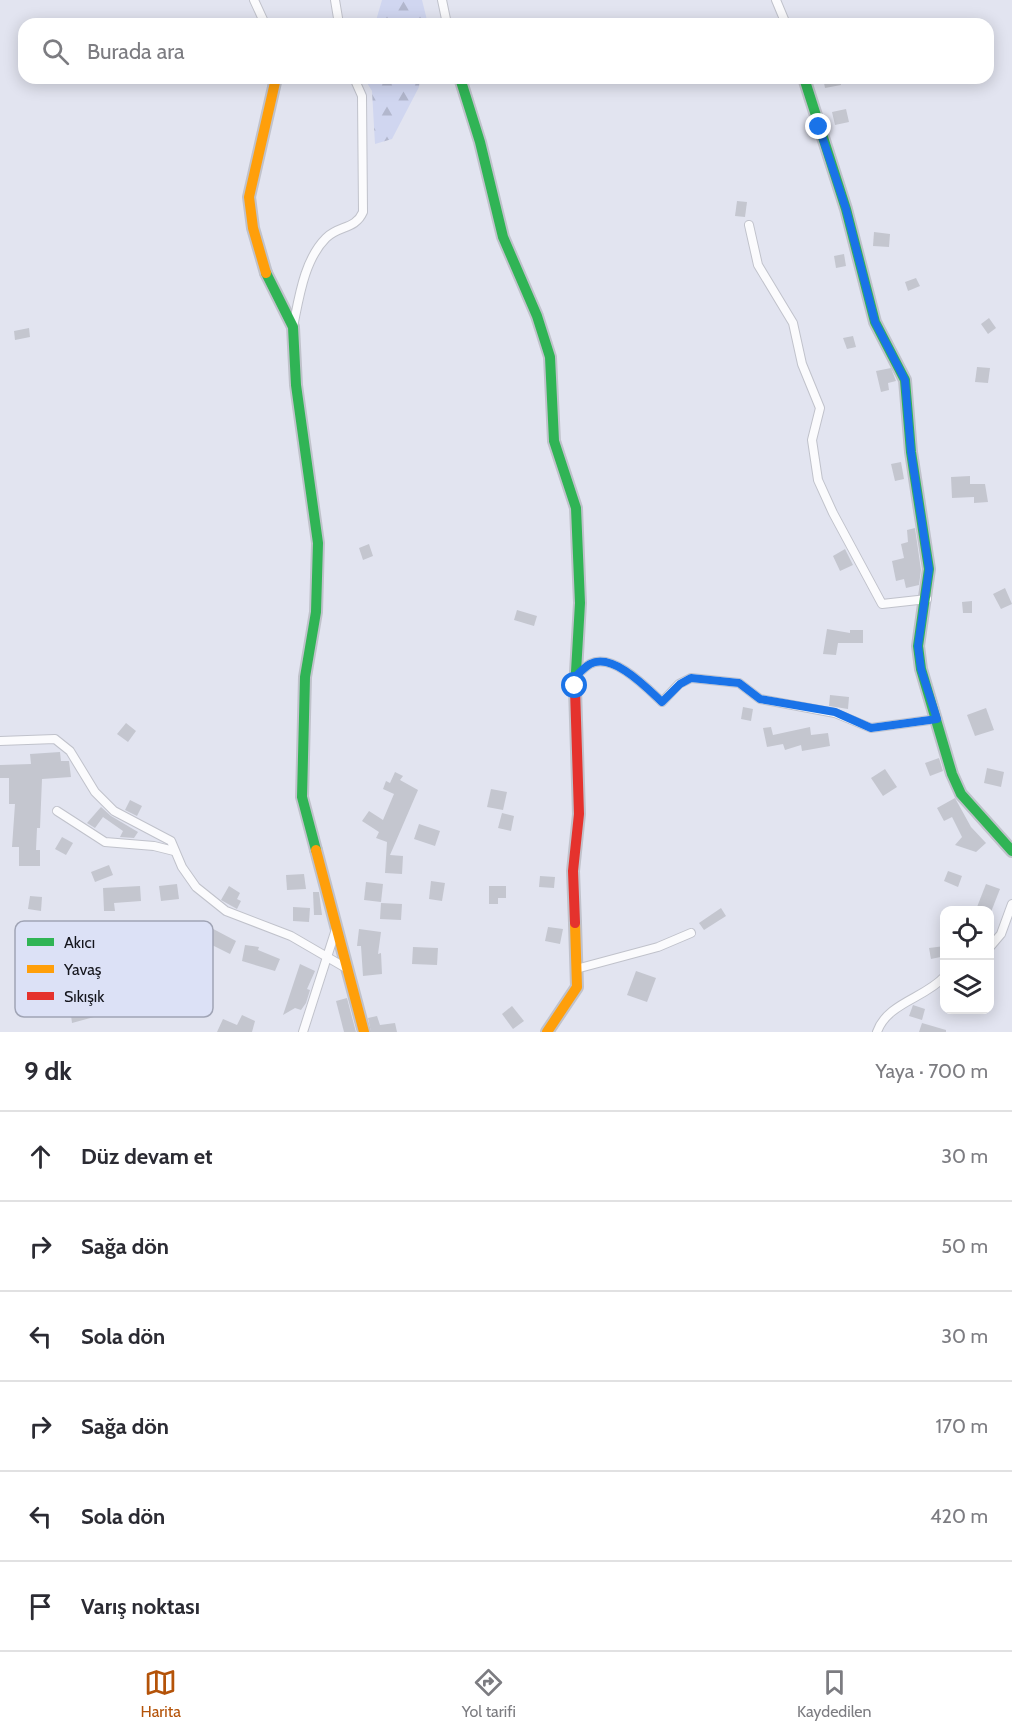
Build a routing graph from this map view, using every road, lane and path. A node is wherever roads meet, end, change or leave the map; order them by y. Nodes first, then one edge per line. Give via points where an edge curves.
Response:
1 (254, 0) edge
2 (335, 0) edge
3 (442, 0) edge
4 (776, 0) edge
5 (262, 18) edge
6 (338, 18) edge
7 (446, 18) edge
8 (784, 18) edge
9 (275, 84) edge
10 (357, 84) edge
11 (462, 84) edge
12 (806, 84) edge
13 (749, 225) dead end
14 (293, 327) junction
15 (927, 599) junction
16 (576, 676) junction
17 (937, 719) junction
18 (0, 741) edge
19 (57, 811) dead end
20 (174, 851) junction
21 (1012, 851) edge
22 (1012, 904) edge
23 (336, 929) junction
24 (691, 933) dead end
25 (994, 942) edge
26 (326, 957) junction
27 (346, 968) junction
28 (576, 969) junction
29 (940, 980) edge
30 (303, 1032) edge
31 (364, 1032) edge
32 (547, 1032) edge
33 (877, 1032) edge

1 - 5 street
2 - 6 street
3 - 7 street
4 - 8 street
9 - 14 street via 249,197 264,270
10 - 14 street via 362,96 363,213 359,222 340,227 317,250 307,270
11 - 16 street via 503,237 550,357 554,441 576,508 580,603
12 - 15 street via 846,209 875,322 905,380 911,452 929,569
13 - 15 street via 758,265 793,323 802,364 820,408 812,440 818,480 833,513 882,604
14 - 23 street via 296,385 318,543 316,612 305,677 302,797
15 - 17 street via 918,646
16 - 17 street via 591,663 603,662 627,671 662,702 691,678 739,683 760,699 835,712 871,728
16 - 28 street via 580,785 573,871
17 - 21 street via 952,774 962,794
18 - 20 street via 55,739 70,751 95,792 114,811 171,841
19 - 20 street via 105,842
20 - 26 street via 196,887 226,911 291,936
22 - 25 street
23 - 26 street
23 - 27 street
24 - 28 street via 658,947
26 - 27 street
26 - 30 street
27 - 31 street
28 - 32 street via 577,987
29 - 33 street via 892,1012

